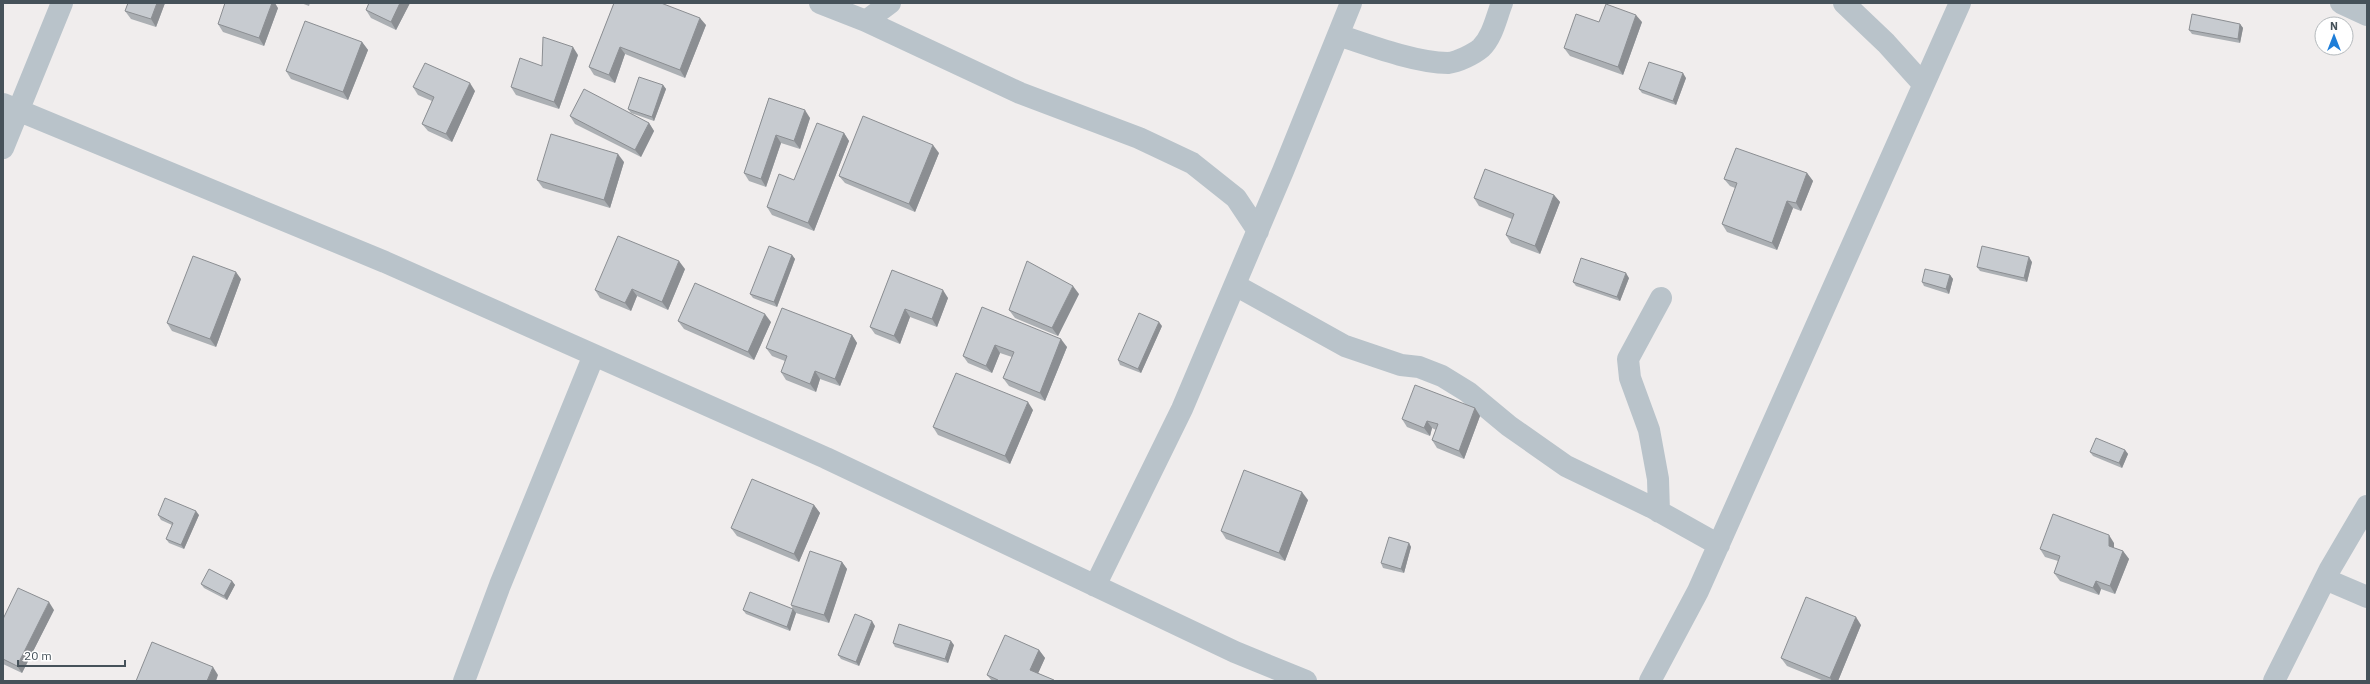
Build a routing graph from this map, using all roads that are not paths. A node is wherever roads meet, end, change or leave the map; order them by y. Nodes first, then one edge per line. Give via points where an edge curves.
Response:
1 (62, 3) edge
2 (820, 3) edge
3 (890, 3) edge
4 (1350, 3) edge
5 (1502, 3) edge
6 (1844, 3) edge
7 (1960, 3) edge
8 (2341, 3) edge
9 (2367, 16) edge
10 (866, 21) junction
11 (1338, 35) junction
12 (1923, 84) junction
13 (10, 108) edge
14 (3, 148) edge
15 (1258, 231) junction
16 (1235, 285) junction
17 (1661, 298) dead end
18 (594, 355) junction
19 (2367, 506) edge
20 (1659, 512) junction
21 (1718, 545) junction
22 (2325, 579) junction
23 (1095, 586) junction
24 (2367, 597) edge
25 (464, 681) edge
26 (1306, 681) edge
27 (1650, 681) edge
28 (2274, 681) edge

1 - 13 street
2 - 10 street
3 - 10 street
4 - 11 street
5 - 11 street via 1493,30 1482,47 1467,57 1449,63 1413,57
6 - 12 street via 1886,43
7 - 12 street
8 - 9 street
10 - 15 street via 1020,94 1140,138 1192,163 1236,198
11 - 15 street
12 - 21 street
13 - 14 street
13 - 18 street via 386,262
15 - 16 street
16 - 20 street via 1345,346 1442,376 1468,392 1509,426 1566,466
16 - 23 street via 1182,409
17 - 20 street via 1628,359 1630,378 1650,430 1658,479
18 - 23 street via 826,458
18 - 25 street via 500,585
19 - 22 street
20 - 21 street
21 - 27 street via 1698,591
22 - 24 street
22 - 28 street
23 - 26 street via 1235,652

